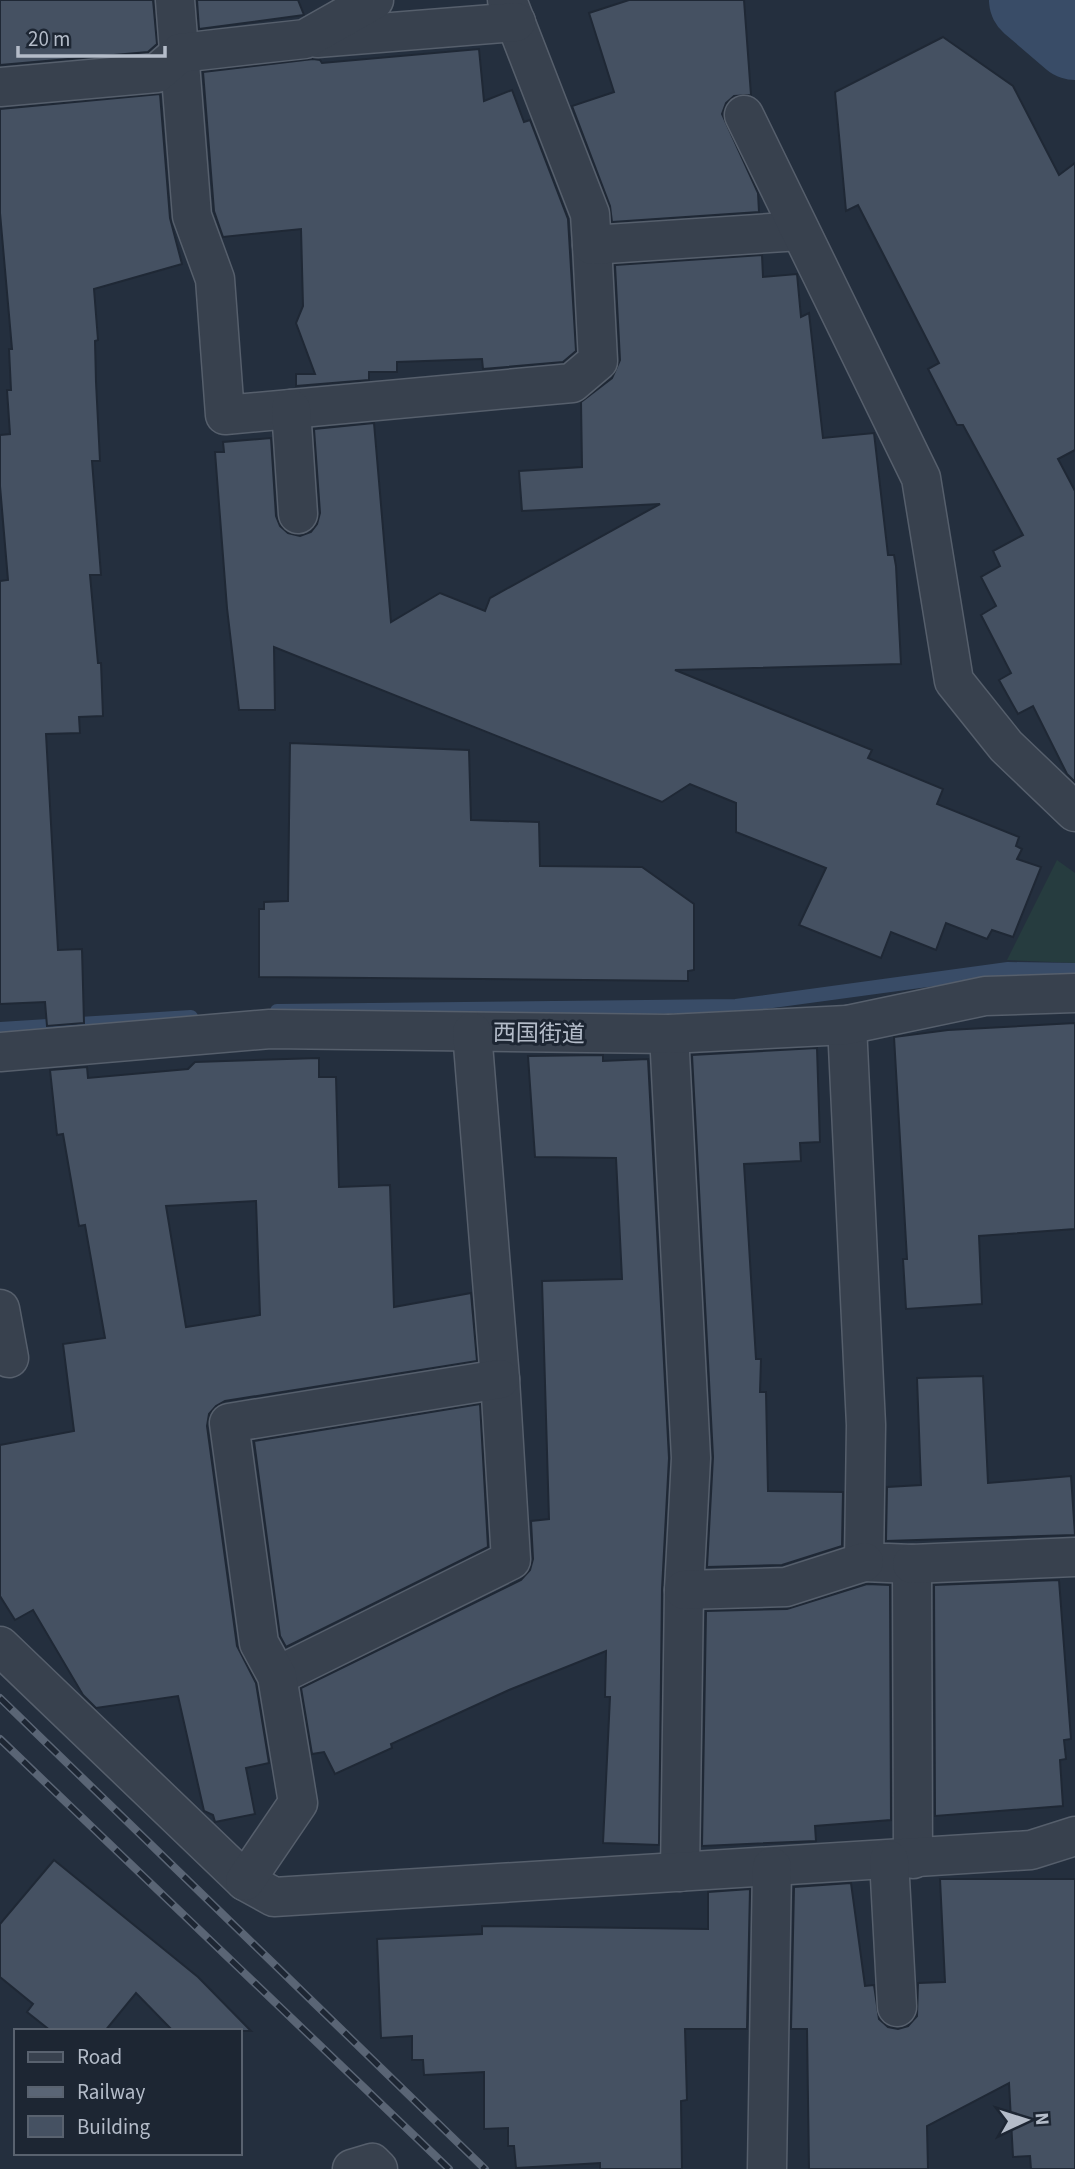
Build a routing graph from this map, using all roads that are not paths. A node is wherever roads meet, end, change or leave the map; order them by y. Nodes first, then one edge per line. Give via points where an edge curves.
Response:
1 (175, 0) edge
2 (374, 0) edge
3 (512, 11) edge
4 (304, 39) junction
5 (180, 54) junction
6 (0, 87) edge
7 (744, 115) dead end
8 (800, 230) junction
9 (592, 245) junction
10 (291, 409) junction
11 (298, 514) dead end
12 (1075, 811) edge
13 (1075, 993) edge
14 (847, 1025) junction
15 (472, 1032) junction
16 (669, 1034) junction
17 (0, 1052) edge
18 (0, 1309) edge
19 (9, 1359) dead end
20 (500, 1379) junction
21 (1075, 1556) edge
22 (864, 1562) junction
23 (912, 1564) junction
24 (684, 1590) junction
25 (0, 1646) edge
26 (277, 1676) junction
27 (1075, 1836) edge
28 (901, 1860) junction
29 (772, 1867) junction
30 (680, 1872) junction
31 (244, 1881) junction
32 (897, 2007) dead end
33 (352, 2169) edge
34 (378, 2169) edge
35 (767, 2169) edge

1 - 5 street
2 - 4 street
3 - 4 street
3 - 9 street via 590,214
4 - 5 street
5 - 6 street via 157,73
5 - 10 street via 192,216 215,279 225,415
7 - 8 street
8 - 9 street
8 - 12 street via 921,478 954,681 1006,746
9 - 10 street via 598,360 572,383
10 - 11 street
13 - 14 street, 西国街道 via 985,996
14 - 16 street, 西国街道
14 - 22 street via 866,1424
15 - 16 street, 西国街道
15 - 17 street, 西国街道 via 270,1029
15 - 20 street
16 - 24 street via 691,1458
18 - 19 street
20 - 26 street via 512,1560
20 - 26 street via 229,1423 259,1643
21 - 23 street
22 - 23 street
22 - 24 street via 786,1587
23 - 28 street
24 - 30 street
25 - 31 street
26 - 31 street via 298,1803
27 - 28 street via 1031,1850
28 - 29 street
28 - 32 street
29 - 30 street
29 - 35 street
30 - 31 street via 274,1897
33 - 34 street via 372,2163

